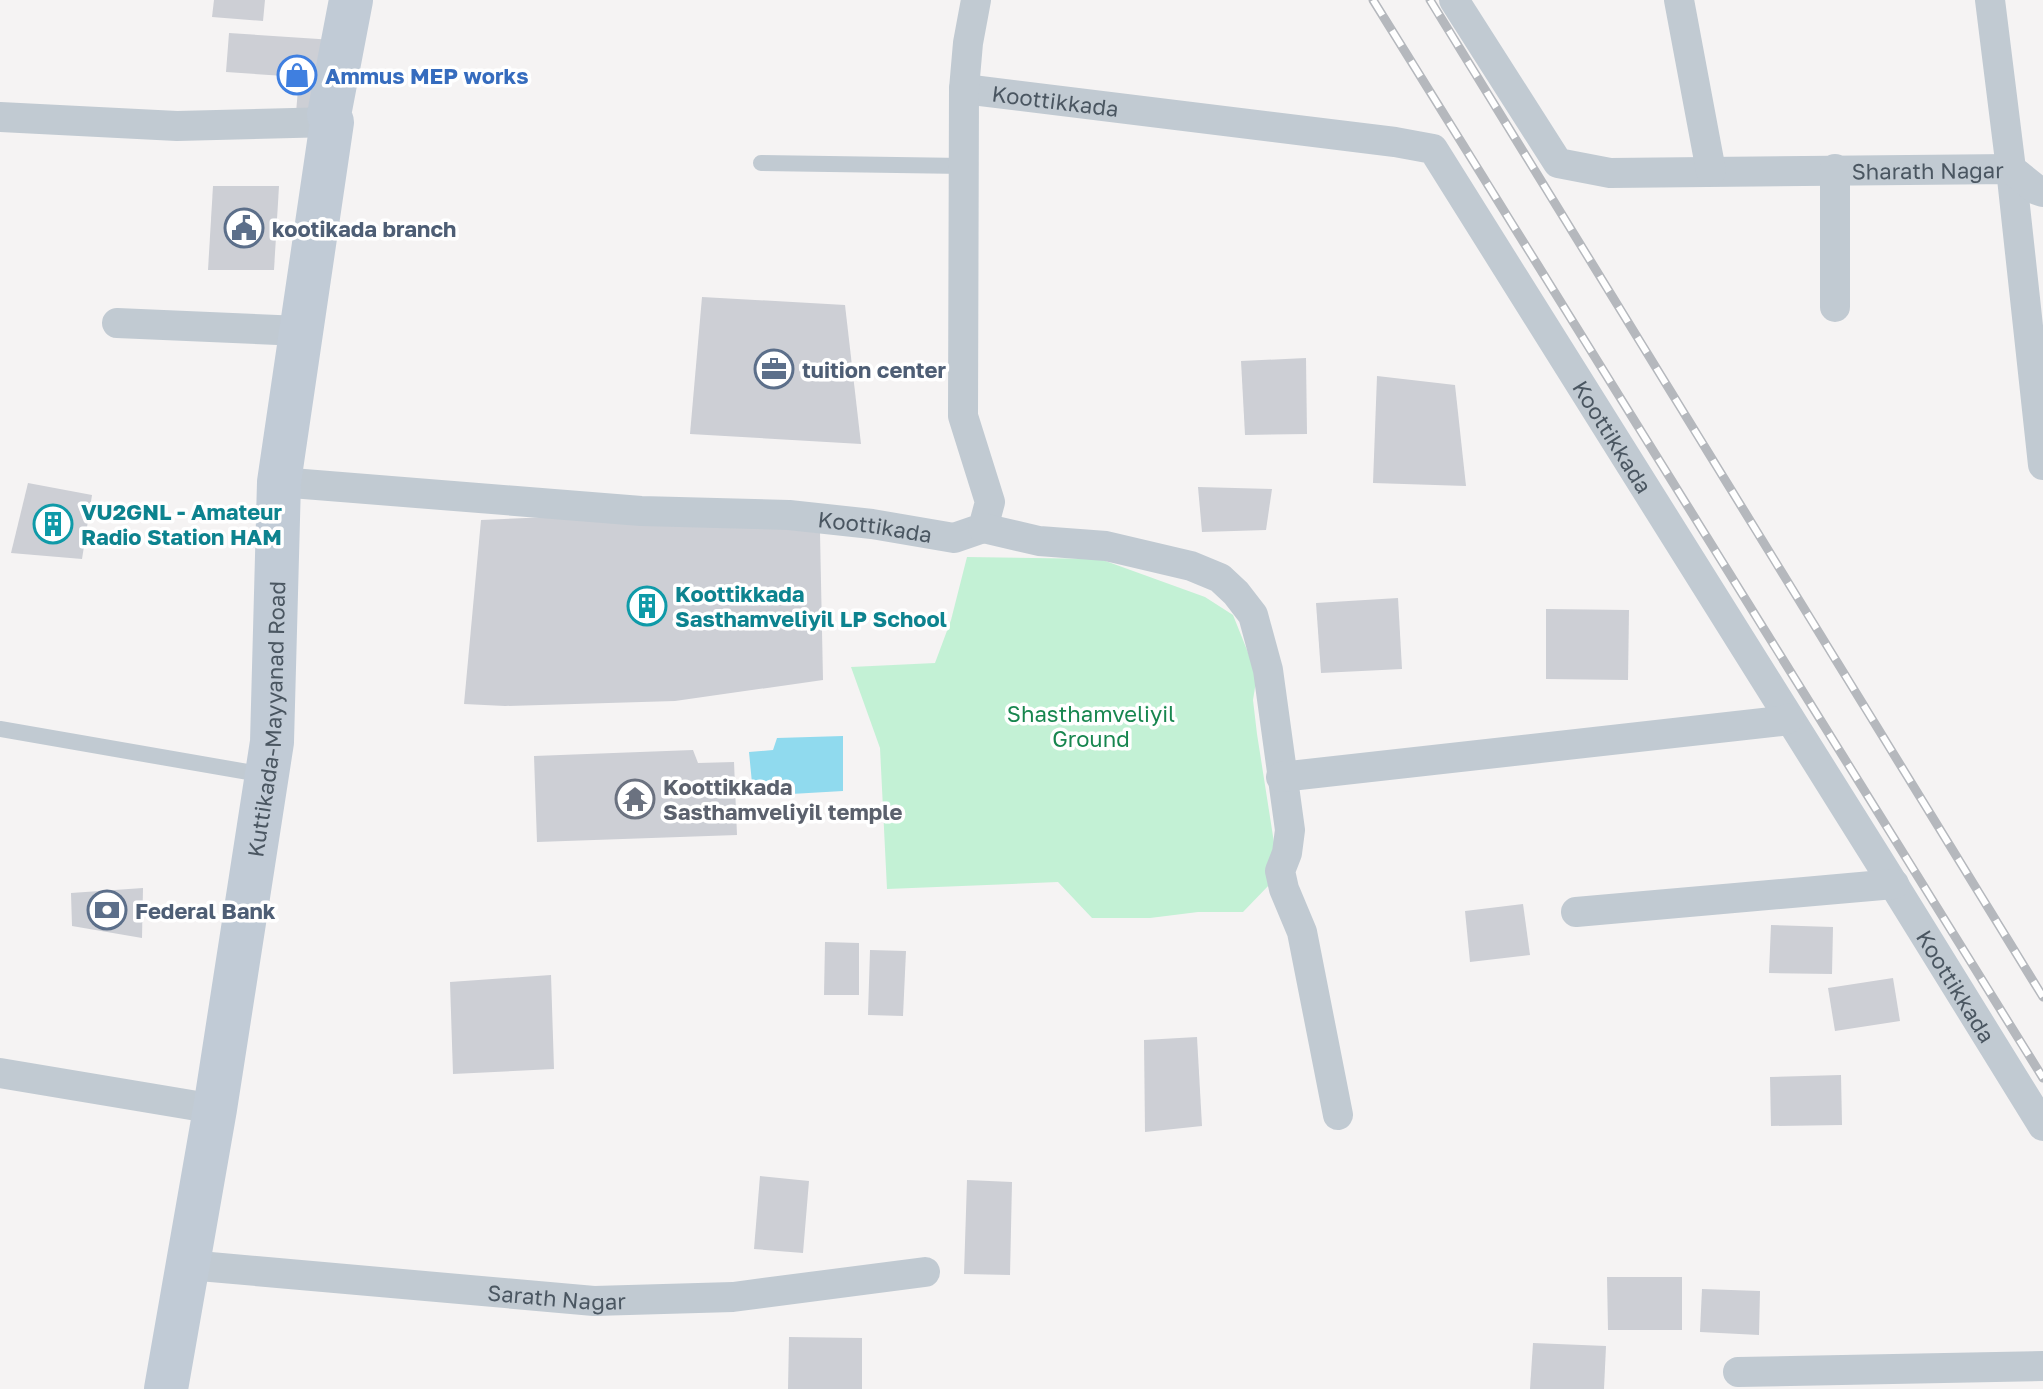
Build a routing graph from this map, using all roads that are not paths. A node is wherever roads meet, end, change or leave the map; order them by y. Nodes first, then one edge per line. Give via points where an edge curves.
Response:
1 (351, 0) edge
2 (976, 0) edge
3 (1454, 0) edge
4 (1679, 0) edge
5 (1990, 0) edge
6 (964, 89) junction
7 (0, 117) edge
8 (332, 122) junction
9 (761, 163) dead end
10 (964, 166) junction
11 (1835, 169) junction
12 (2011, 169) junction
13 (1711, 171) junction
14 (2043, 192) edge
15 (1835, 307) dead end
16 (117, 323) dead end
17 (301, 331) junction
18 (2043, 465) edge
19 (279, 482) junction
20 (983, 528) junction
21 (1789, 718) junction
22 (0, 729) edge
23 (267, 775) junction
24 (1281, 777) junction
25 (1894, 884) junction
26 (1576, 912) dead end
27 (0, 1073) edge
28 (215, 1109) junction
29 (1338, 1115) dead end
30 (2043, 1126) edge
31 (188, 1265) junction
32 (925, 1272) dead end
33 (2043, 1366) edge
34 (1738, 1372) dead end
35 (166, 1389) edge

1 - 8 main road, Kuttikada-Mayyanad Road via 329,115
2 - 6 street
3 - 13 street, Sharath Nagar via 1558,163 1610,173
4 - 13 street
5 - 12 street
6 - 10 street
6 - 21 street, Koottikkada via 1433,149
7 - 8 street via 177,126
8 - 17 main road, Kuttikada-Mayyanad Road
9 - 10 lane
10 - 20 street via 963,416 990,502
11 - 12 street, Sharath Nagar
11 - 13 street, Sharath Nagar
11 - 15 street, Sharath Nagar
12 - 14 street
12 - 18 street, Sharath Nagar
16 - 17 street
17 - 19 main road, Kuttikada-Mayyanad Road
19 - 20 street, Koottikada via 641,511 789,515 954,538
19 - 23 main road, Kuttikada-Mayyanad Road
20 - 24 street via 1039,541 1106,546 1220,578 1253,615 1268,670
21 - 24 street
21 - 25 street, Koottikkada
22 - 23 lane
23 - 28 main road, Kuttikada-Mayyanad Road
24 - 29 street via 1290,830 1280,871 1302,932
25 - 26 street
25 - 30 street, Koottikkada
27 - 28 street
28 - 31 main road, Kuttikada-Mayyanad Road
31 - 32 street, Sarath Nagar via 594,1301 733,1297
31 - 35 main road, Kuttikada-Mayyanad Road
33 - 34 street

